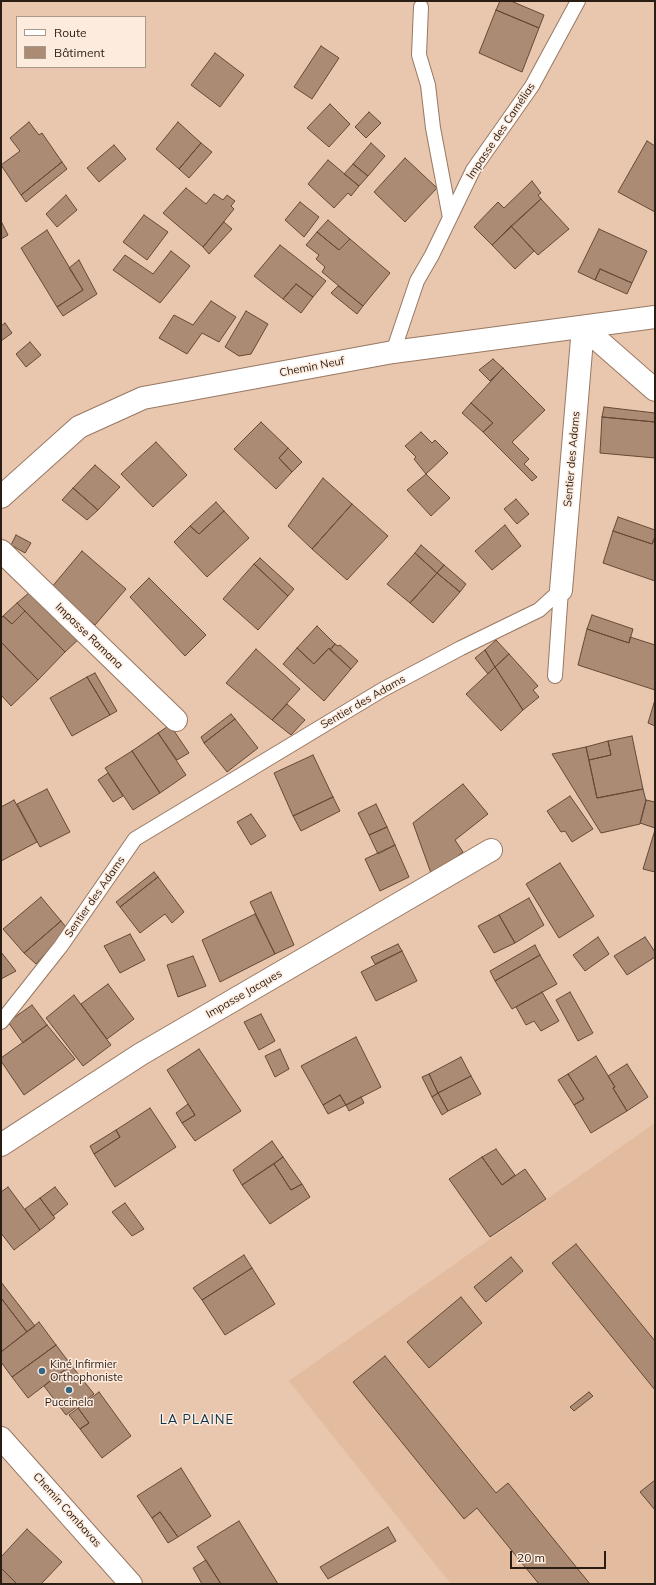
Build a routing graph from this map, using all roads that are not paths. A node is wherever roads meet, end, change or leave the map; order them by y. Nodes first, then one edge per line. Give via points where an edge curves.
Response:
1 (578, 1) edge
2 (421, 6) dead end
3 (450, 218) junction
4 (655, 317) edge
5 (583, 327) junction
6 (393, 352) junction
7 (655, 390) edge
8 (1, 497) edge
9 (1, 551) edge
10 (561, 590) junction
11 (555, 676) dead end
12 (176, 720) dead end
13 (492, 850) dead end
14 (1, 1022) edge
15 (1, 1145) edge
16 (1, 1438) edge
17 (132, 1584) edge

1 - 3 lane, Impasse des Camélias via 532,86 473,170
2 - 3 lane via 419,55 428,85 433,128
3 - 6 lane, Impasse des Camélias via 417,281
4 - 5 street, Chemin Neuf
5 - 6 street, Chemin Neuf
5 - 7 street
5 - 10 street, Sentier des Adams
6 - 8 street, Chemin Neuf via 143,398 80,427
9 - 12 street, Impasse Ramana
10 - 11 lane
10 - 14 lane, Sentier des Adams via 539,610 382,690 135,839 61,946
13 - 15 street, Impasse Jacques via 141,1054
16 - 17 street, Chemin Combavas

